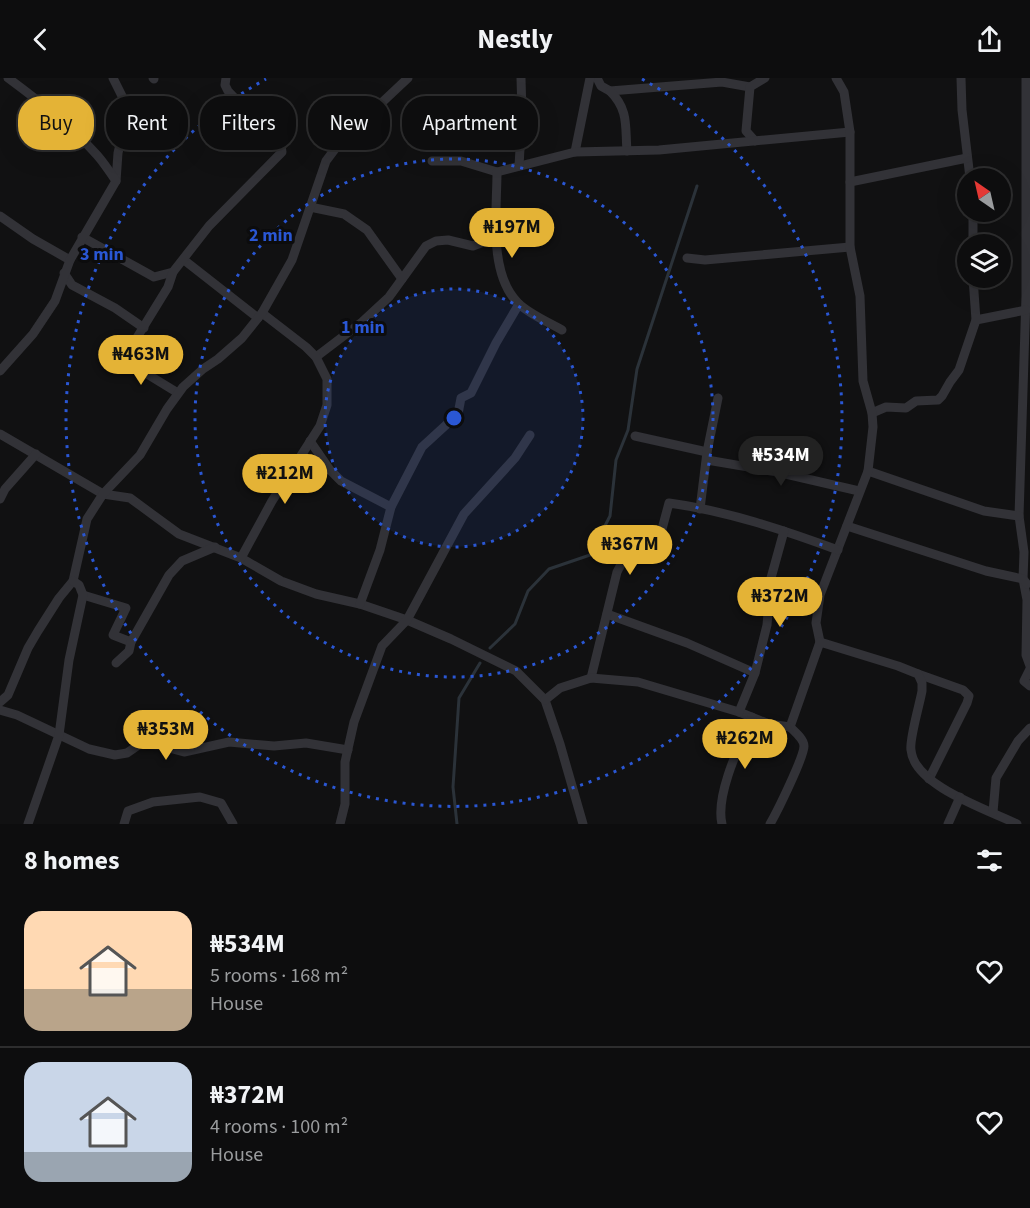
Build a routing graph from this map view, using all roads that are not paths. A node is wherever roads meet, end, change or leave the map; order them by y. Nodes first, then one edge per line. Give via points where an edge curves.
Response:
1 (8, 78) edge
2 (113, 78) edge
3 (224, 78) edge
4 (408, 78) edge
5 (521, 78) edge
6 (590, 78) edge
7 (597, 78) edge
8 (765, 78) edge
9 (836, 78) edge
10 (962, 78) edge
11 (1026, 78) edge
12 (750, 87) junction
13 (610, 91) junction
14 (850, 132) junction
15 (755, 141) junction
16 (627, 151) junction
17 (575, 152) junction
18 (967, 158) junction
19 (432, 161) dead end
20 (519, 166) junction
21 (968, 168) edge
22 (497, 172) junction
23 (116, 181) junction
24 (850, 182) junction
25 (310, 207) junction
26 (0, 216) edge
27 (82, 237) junction
28 (497, 237) junction
29 (850, 247) junction
30 (687, 258) dead end
31 (70, 260) junction
32 (184, 260) junction
33 (173, 272) junction
34 (64, 273) junction
35 (402, 279) junction
36 (974, 288) edge
37 (1028, 296) edge
38 (519, 304) junction
39 (1026, 310) junction
40 (260, 316) junction
41 (976, 320) junction
42 (144, 328) junction
43 (562, 330) dead end
44 (316, 357) junction
45 (2, 366) edge
46 (178, 393) junction
47 (718, 398) dead end
48 (872, 413) junction
49 (0, 434) edge
50 (530, 435) dead end
51 (635, 436) dead end
52 (310, 441) junction
53 (36, 454) junction
54 (707, 456) junction
55 (868, 471) junction
56 (859, 490) junction
57 (103, 494) junction
58 (0, 499) edge
59 (1025, 502) edge
60 (391, 507) junction
61 (700, 509) junction
62 (1019, 516) junction
63 (847, 526) junction
64 (784, 531) junction
65 (215, 547) junction
66 (838, 550) junction
67 (241, 558) junction
68 (1023, 579) junction
69 (73, 581) junction
70 (1030, 588) edge
71 (83, 595) junction
72 (360, 604) junction
73 (607, 614) junction
74 (407, 620) junction
75 (131, 642) junction
76 (820, 642) junction
77 (116, 663) dead end
78 (1030, 668) edge
79 (755, 673) junction
80 (918, 674) junction
81 (591, 678) junction
82 (1030, 686) edge
83 (544, 700) junction
84 (0, 702) edge
85 (0, 710) edge
86 (739, 712) junction
87 (752, 717) junction
88 (790, 727) junction
89 (1030, 728) edge
90 (59, 735) junction
91 (348, 750) junction
92 (929, 779) junction
93 (960, 797) junction
94 (778, 810) junction
95 (993, 812) junction
96 (28, 824) edge
97 (124, 824) edge
98 (233, 824) edge
99 (340, 824) edge
100 (584, 824) edge
101 (722, 824) edge
102 (770, 824) edge
103 (779, 824) edge
104 (948, 824) edge
105 (1017, 824) edge

1 - 23 street via 68,127 98,156
2 - 23 street via 126,104
3 - 32 street via 228,91 281,146 282,152 209,226
4 - 25 street via 341,141 326,161
5 - 20 street
6 - 17 street
7 - 13 street
8 - 12 street
9 - 14 street via 844,92
10 - 18 street
11 - 37 street
12 - 13 street via 722,82
12 - 15 street via 746,131
13 - 16 street via 624,111
14 - 15 street
14 - 24 street
15 - 16 street
16 - 17 street
17 - 20 street
18 - 21 street
18 - 24 street
19 - 22 street via 461,161
20 - 22 street
22 - 28 street
23 - 27 street
24 - 29 street
25 - 35 street via 344,214 367,230
25 - 40 street via 292,260
26 - 31 street
27 - 31 street
27 - 33 street via 154,277
28 - 35 street via 473,246 436,241 426,246
28 - 38 street via 497,256 506,287
29 - 30 street via 705,260
29 - 48 street via 860,296 863,381
31 - 34 street
32 - 33 street
32 - 40 street
33 - 42 street
34 - 42 street via 72,285
34 - 45 street via 55,301 33,334
35 - 44 street via 362,322
36 - 41 street
37 - 39 street
38 - 43 street
38 - 60 street via 471,393 461,398 458,414 422,447
39 - 41 street
39 - 59 street via 1022,384
40 - 44 street
40 - 46 street via 242,338
41 - 48 street via 959,370 938,400 916,401 906,408 886,406
42 - 46 street via 125,357
44 - 52 street via 327,379 327,405
46 - 57 street via 140,455
47 - 54 street
48 - 55 street
49 - 53 street
50 - 74 street via 515,458 464,514
51 - 54 street
52 - 60 street via 341,481
52 - 67 street
53 - 57 street
53 - 58 street
54 - 56 street
54 - 61 street
55 - 56 street
55 - 62 street via 984,511
56 - 63 street
57 - 65 street via 130,498 179,534
57 - 69 street via 87,519
59 - 62 street
60 - 72 street
61 - 64 street
61 - 73 street via 669,503 655,555 627,553 617,572
62 - 68 street
63 - 66 street
63 - 68 street via 986,571
64 - 66 street
64 - 79 street via 771,578 767,625
65 - 67 street
65 - 75 street via 182,561 169,575
66 - 76 street via 820,595 816,623
67 - 72 street via 316,594
68 - 70 street
68 - 78 street via 1028,600 1026,655
69 - 71 street
69 - 84 street via 38,631 8,695
71 - 75 street via 126,608 113,635
71 - 90 street
72 - 74 street
73 - 79 street
73 - 81 street
74 - 83 street via 516,671
74 - 91 street via 382,646
75 - 77 street via 129,651
76 - 80 street
76 - 88 street
78 - 82 street via 1024,681
79 - 86 street
80 - 92 street via 922,691 910,750
80 - 92 street via 963,690 969,696
81 - 83 street via 560,688
81 - 86 street via 638,682
83 - 100 street
85 - 90 street
86 - 87 street
87 - 88 street
87 - 101 street via 724,792
88 - 94 street via 804,746
89 - 95 street via 996,778
90 - 91 street via 89,749 115,755 127,753 140,744 184,752 229,742 274,746 306,743
90 - 96 street
91 - 99 street
92 - 93 street
93 - 95 street
93 - 104 street
94 - 102 street
94 - 103 street
95 - 105 street
97 - 98 street via 128,811 153,802 200,797 220,803

